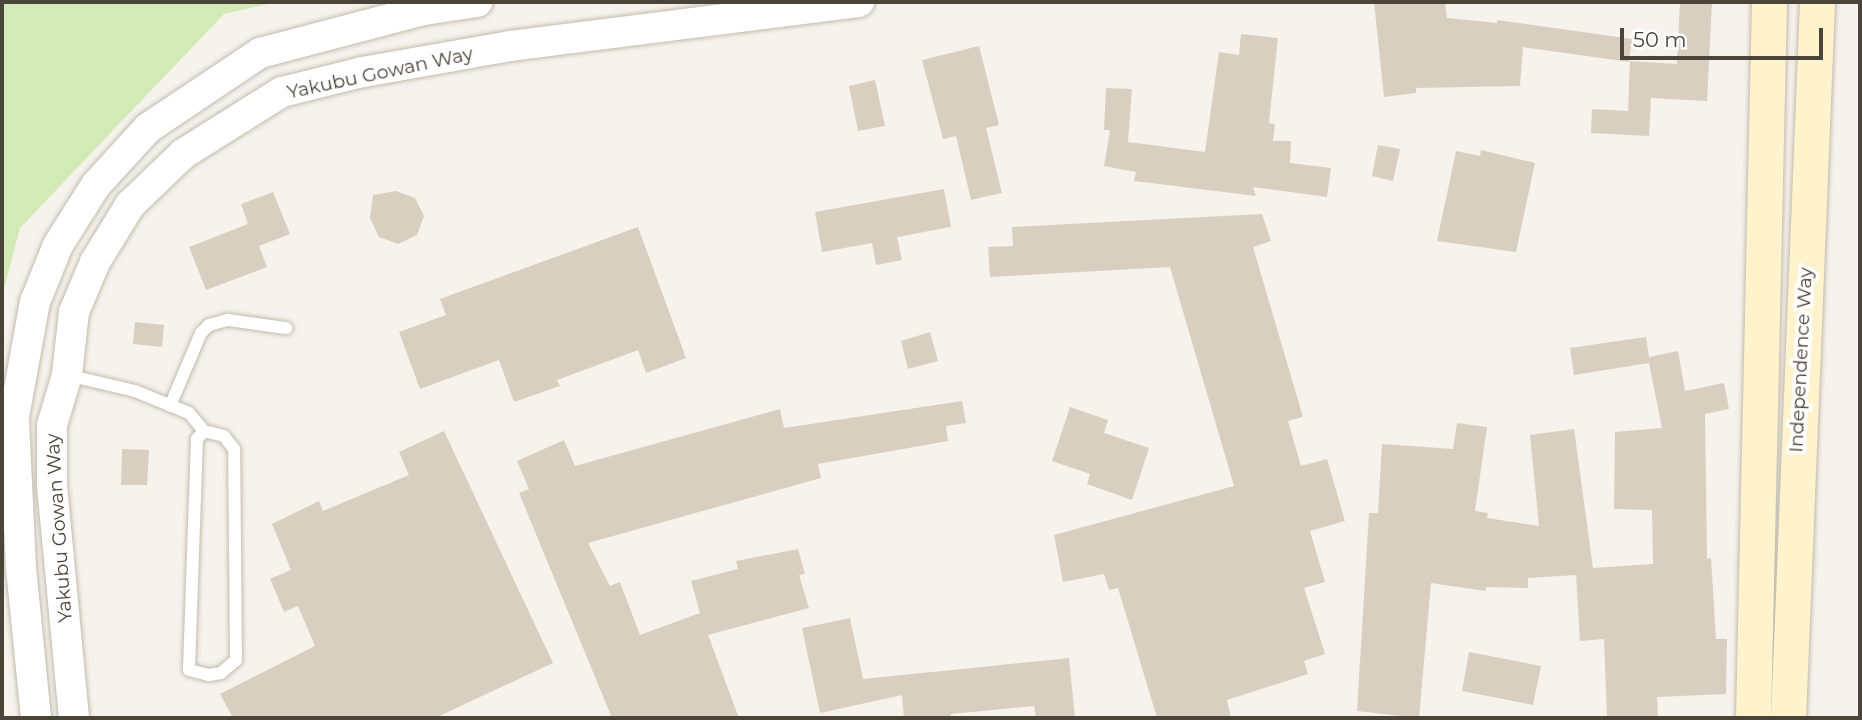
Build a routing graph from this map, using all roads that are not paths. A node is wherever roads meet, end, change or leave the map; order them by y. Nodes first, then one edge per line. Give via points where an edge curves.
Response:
1 (477, 2) edge
2 (859, 2) edge
3 (1769, 2) edge
4 (1817, 2) edge
5 (286, 328) dead end
6 (67, 374) junction
7 (170, 406) junction
8 (204, 431) junction
9 (36, 718) edge
10 (74, 718) edge
11 (1753, 718) edge
12 (1788, 718) edge

1 - 9 street, Yakubu Gowan Way via 425,10 260,53 149,128 96,185 58,245 35,302 14,416 21,568
2 - 6 street, Yakubu Gowan Way via 510,46 282,92 183,154 131,205 95,262 74,312
3 - 11 main road, Independence Way
4 - 12 main road, Independence Way
5 - 7 lane via 228,320 209,325 201,332
6 - 7 lane via 135,391
6 - 10 street, Yakubu Gowan Way via 52,425 52,484
7 - 8 lane via 189,413
8 - 8 lane via 197,439 190,670 209,675 221,673 236,660 234,449 224,436

